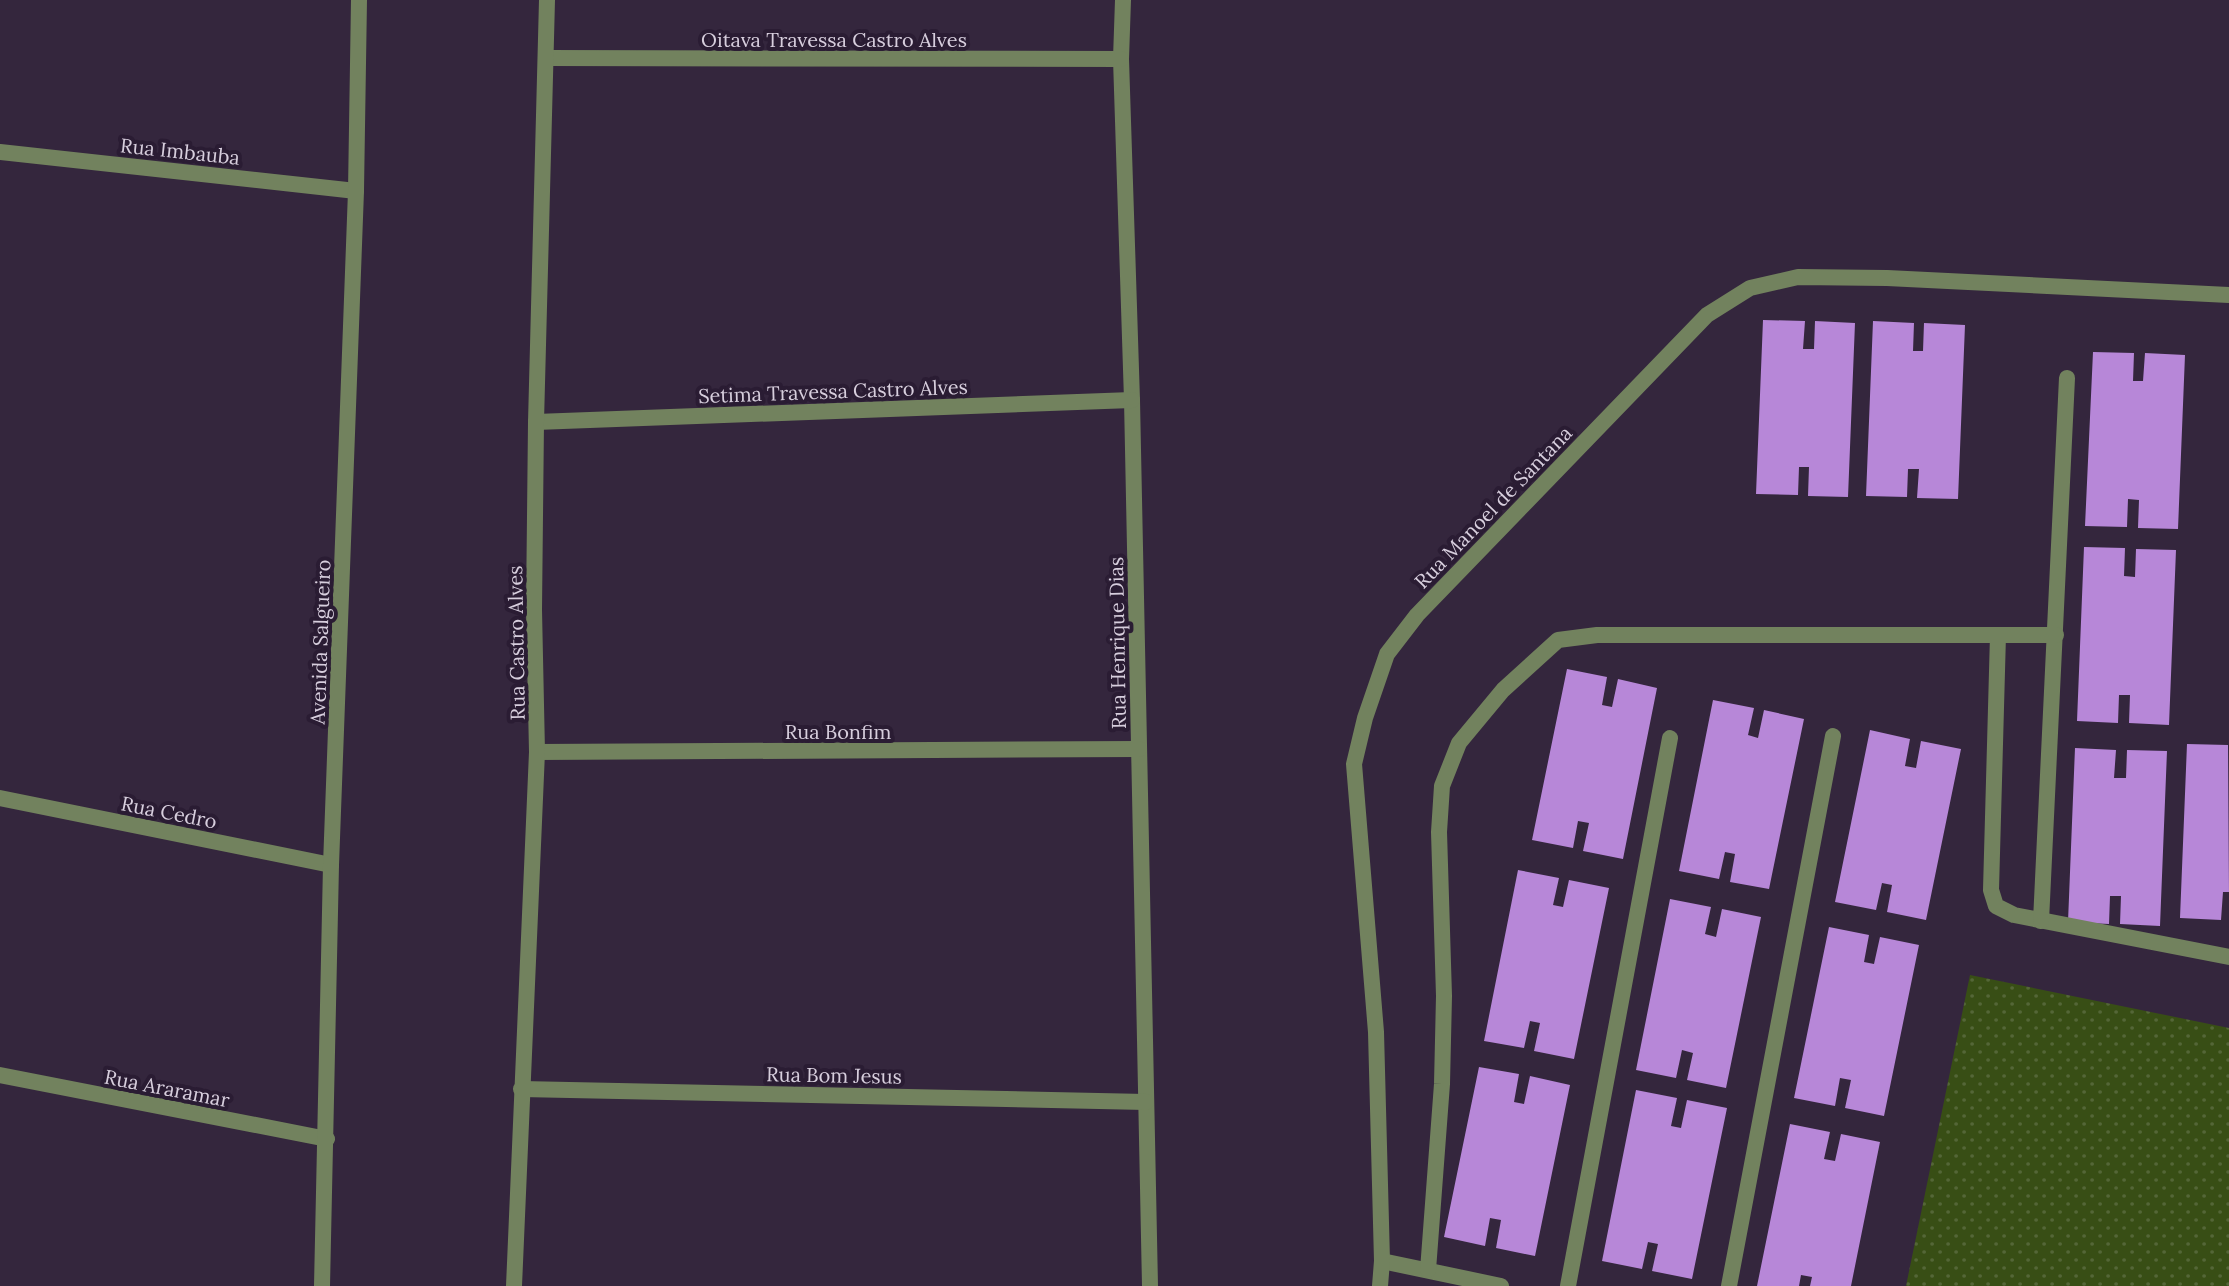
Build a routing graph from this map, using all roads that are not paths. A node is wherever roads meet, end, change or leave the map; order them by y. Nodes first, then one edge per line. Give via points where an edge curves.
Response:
1 (359, 0) edge
2 (547, 0) edge
3 (1123, 0) edge
4 (546, 58) junction
5 (1121, 59) junction
6 (0, 152) edge
7 (356, 191) junction
8 (2229, 295) edge
9 (2067, 378) dead end
10 (1132, 400) junction
11 (536, 422) junction
12 (1998, 635) junction
13 (2056, 635) junction
14 (1833, 736) dead end
15 (1670, 738) dead end
16 (1139, 749) junction
17 (537, 752) junction
18 (0, 798) edge
19 (331, 865) junction
20 (2041, 921) junction
21 (2229, 957) edge
22 (0, 1075) edge
23 (521, 1089) junction
24 (1146, 1102) junction
25 (327, 1139) junction
26 (1382, 1261) junction
27 (1428, 1270) junction
28 (322, 1286) edge
29 (514, 1286) edge
30 (1150, 1286) edge
31 (1380, 1286) edge
32 (1501, 1286) edge
33 (1568, 1286) edge
34 (1729, 1286) edge

1 - 7 street, Avenida Salgueiro
2 - 4 street, Rua Castro Alves
3 - 5 street, Rua Henrique Dias
4 - 5 street, Oitava Travessa Castro Alves
4 - 11 street, Rua Castro Alves
5 - 10 street, Rua Henrique Dias
6 - 7 street, Rua Imbauba
7 - 19 street, Avenida Salgueiro
8 - 26 street, Rua Manoel de Santana via 1887,278 1798,277 1750,288 1707,315 1417,615 1387,654 1354,764 1376,1032
9 - 13 street
10 - 11 street, Setima Travessa Castro Alves
10 - 16 street, Rua Henrique Dias
11 - 17 street, Rua Castro Alves
12 - 13 street
12 - 20 street via 1991,890 1996,906
12 - 27 street via 1597,635 1558,640 1503,690 1459,743 1442,786 1442,1084
13 - 20 street
14 - 34 street
15 - 33 street
16 - 17 street, Rua Bonfim
16 - 24 street, Rua Henrique Dias
17 - 23 street, Rua Castro Alves
18 - 19 street, Rua Cedro
19 - 25 street, Avenida Salgueiro
20 - 21 street
22 - 25 street, Rua Araramar
23 - 24 street, Rua Bom Jesus
23 - 29 street, Rua Castro Alves
24 - 30 street, Rua Henrique Dias
25 - 28 street, Avenida Salgueiro
26 - 27 street
26 - 31 street, Rua Manoel de Santana
27 - 32 street

